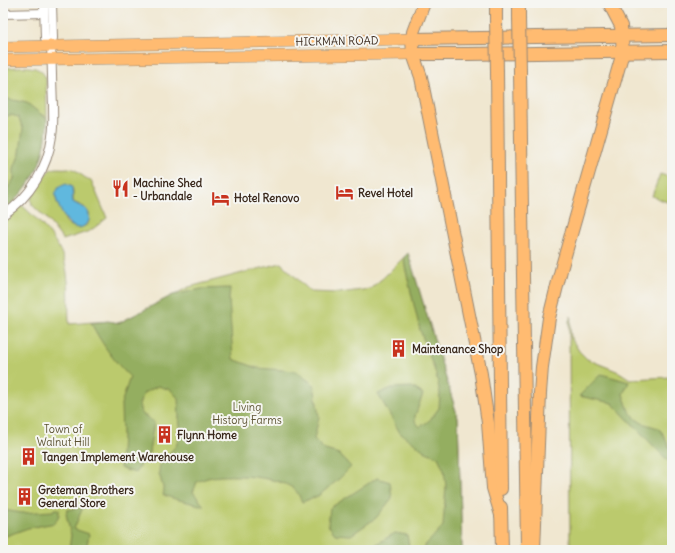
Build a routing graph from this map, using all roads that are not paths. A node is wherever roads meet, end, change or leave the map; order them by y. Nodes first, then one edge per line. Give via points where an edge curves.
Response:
1 (44, 3) edge
2 (52, 3) edge
3 (424, 3) edge
4 (496, 3) edge
5 (519, 3) edge
6 (609, 3) edge
7 (44, 13) junction
8 (3, 14) edge
9 (672, 35) edge
10 (622, 36) junction
11 (412, 39) junction
12 (51, 46) junction
13 (3, 47) edge
14 (672, 51) edge
15 (623, 52) junction
16 (413, 54) junction
17 (51, 59) junction
18 (3, 60) edge
19 (3, 215) edge
20 (501, 515) junction
21 (502, 550) edge
22 (527, 550) edge
23 (534, 550) edge

1 - 7 street
2 - 12 street
3 - 11 highway
4 - 20 highway, bridge
5 - 22 highway, bridge
6 - 10 highway via 621,26
7 - 8 street
7 - 12 street via 45,38
9 - 10 highway, HICKMAN ROAD
10 - 11 highway, HICKMAN ROAD
10 - 15 highway
11 - 12 main road, HICKMAN ROAD
11 - 16 highway
12 - 13 main road, HICKMAN ROAD
12 - 17 street
14 - 15 highway, HICKMAN ROAD
15 - 16 highway, HICKMAN ROAD
15 - 23 highway via 549,318 540,393
16 - 17 main road, HICKMAN ROAD
16 - 20 highway via 421,77 481,374 493,488
17 - 18 main road, HICKMAN ROAD
17 - 19 street via 53,128 50,146 41,172 32,186 23,199
20 - 21 highway

